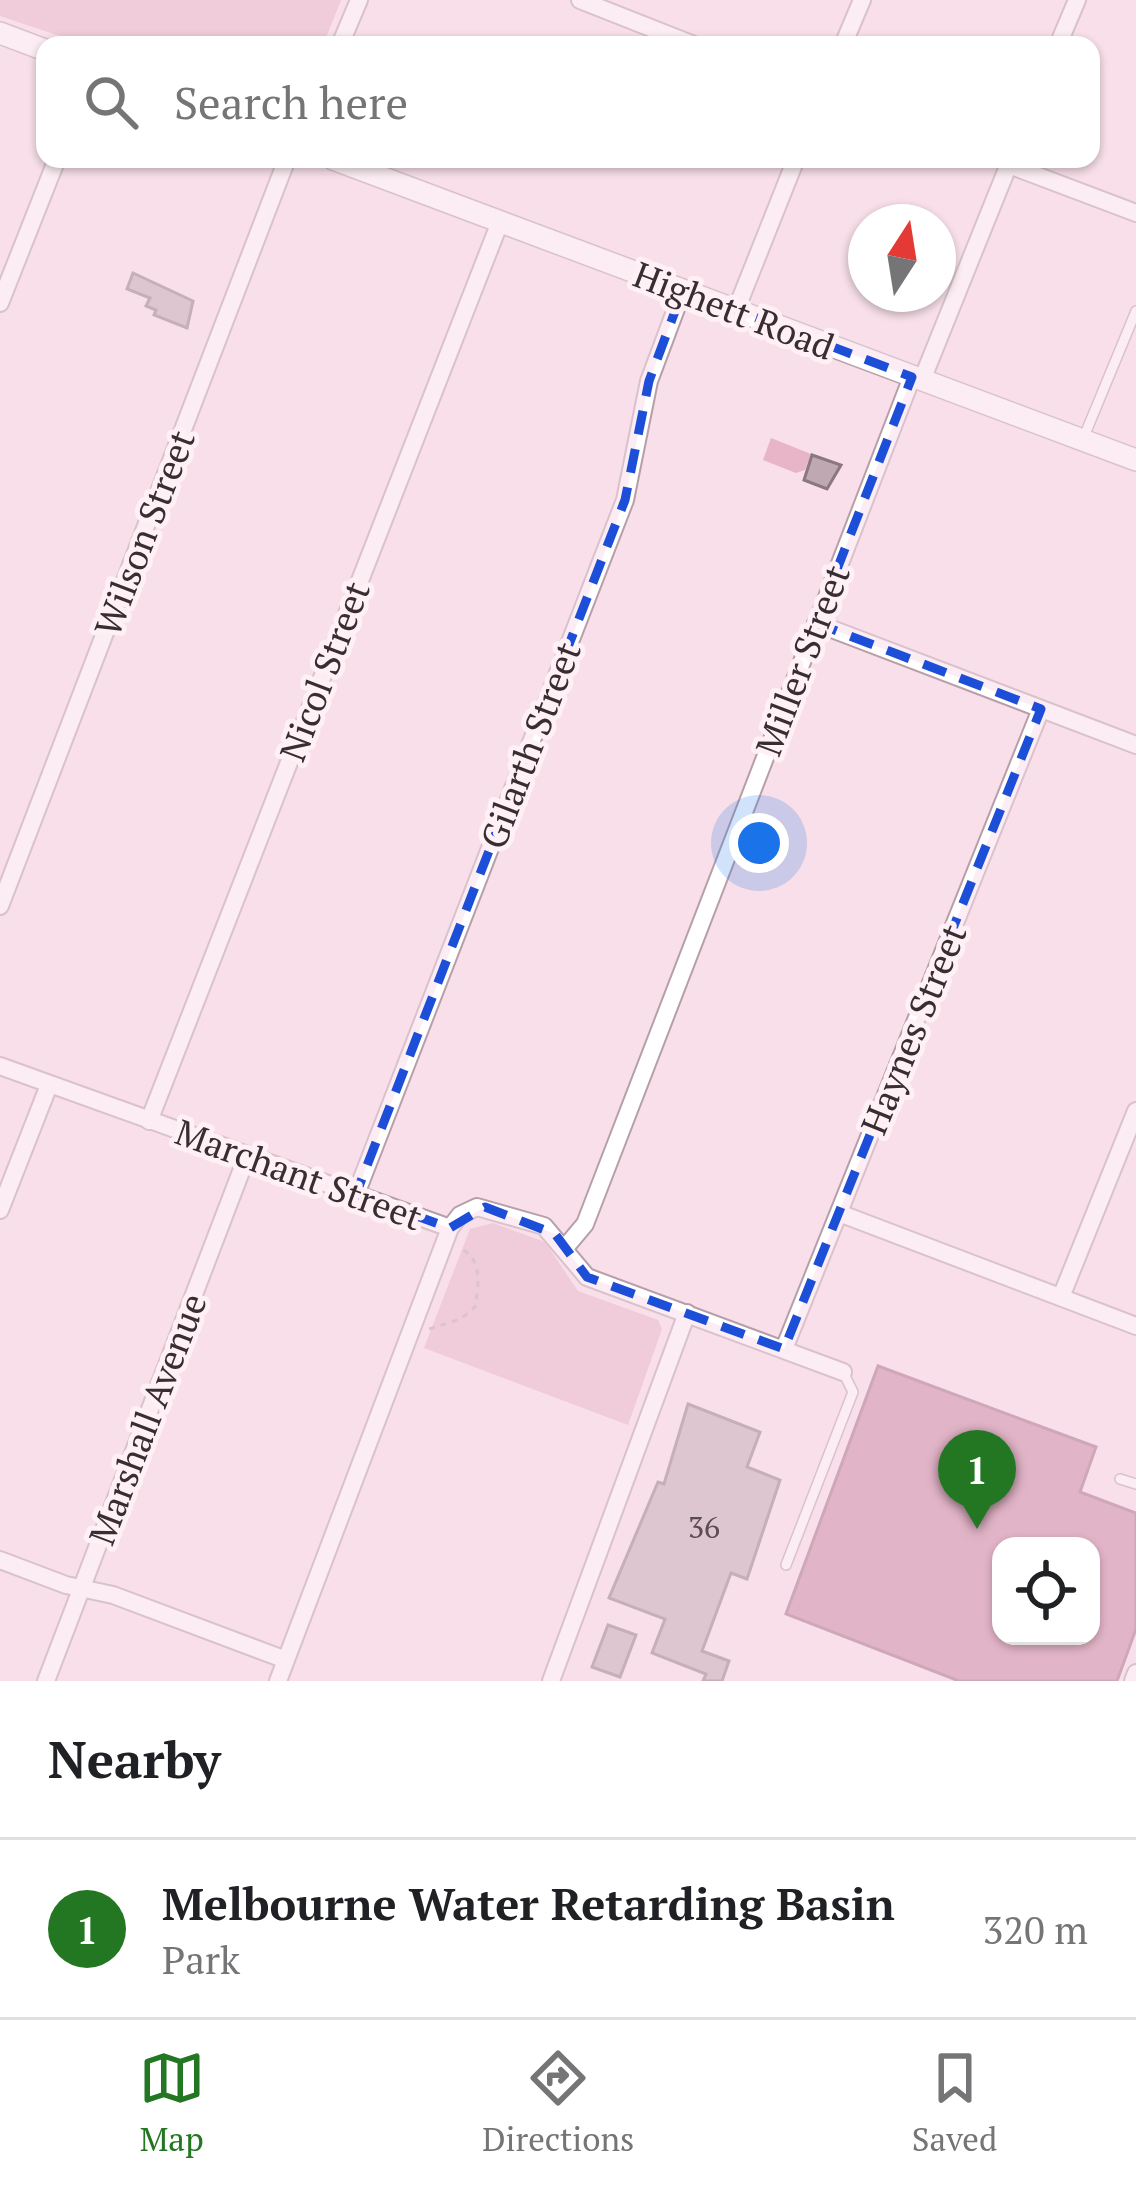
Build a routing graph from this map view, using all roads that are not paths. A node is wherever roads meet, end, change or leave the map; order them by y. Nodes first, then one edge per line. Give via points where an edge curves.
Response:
1 (359, 0) edge
2 (580, 0) edge
3 (862, 0) edge
4 (1077, 0) edge
5 (0, 33) edge
6 (344, 36) edge
7 (671, 36) edge
8 (847, 36) edge
9 (1062, 36) edge
10 (36, 47) edge
11 (53, 168) edge
12 (284, 168) edge
13 (357, 168) edge
14 (792, 168) edge
15 (1007, 168) edge
16 (1025, 168) edge
17 (1136, 213) edge
18 (500, 222) junction
19 (683, 290) junction
20 (0, 303) edge
21 (736, 310) junction
22 (1136, 311) edge
23 (917, 378) junction
24 (1083, 440) junction
25 (1136, 460) edge
26 (816, 623) junction
27 (1041, 709) junction
28 (1136, 745) edge
29 (0, 906) edge
30 (0, 1066) edge
31 (49, 1084) junction
32 (1136, 1111) edge
33 (148, 1121) junction
34 (248, 1156) junction
35 (356, 1194) junction
36 (0, 1210) edge
37 (587, 1212) junction
38 (838, 1214) junction
39 (553, 1232) junction
40 (447, 1236) junction
41 (564, 1249) junction
42 (1061, 1298) junction
43 (687, 1313) junction
44 (1136, 1326) edge
45 (784, 1349) junction
46 (843, 1372) joint
47 (1120, 1479) dead end
48 (1136, 1484) edge
49 (0, 1560) edge
50 (786, 1564) dead end
51 (83, 1588) junction
52 (286, 1660) junction
53 (1136, 1672) edge
54 (46, 1681) edge
55 (278, 1681) edge
56 (551, 1681) edge
57 (1133, 1681) edge

1 - 6 street
2 - 7 street
3 - 8 street
4 - 9 street
5 - 10 street
11 - 20 street
12 - 29 street, Wilson Street
13 - 18 street, Highett Road
14 - 21 street
15 - 23 street, Miller Street
16 - 17 street
18 - 19 street, Highett Road
18 - 33 street, Nicol Street
19 - 21 street, Highett Road
19 - 35 street, Gilarth Street via 641,409 625,500
21 - 23 street, Highett Road
22 - 24 lane
23 - 24 street, Highett Road
23 - 26 street, Miller Street
24 - 25 street, Highett Road
26 - 27 street
26 - 37 street, Miller Street
27 - 28 street
27 - 38 street, Haynes Street
30 - 31 street, Marchant Street
31 - 33 street, Marchant Street
31 - 36 street
32 - 42 street
33 - 34 street, Marchant Street
34 - 35 street, Marchant Street
34 - 51 street, Marshall Avenue
35 - 40 street, Marchant Street
37 - 39 street
37 - 41 street, Miller Street
38 - 42 street
38 - 45 street, Haynes Street
39 - 40 street, Marchant Street via 485,1208 466,1211
39 - 41 street
40 - 52 street
41 - 43 street via 587,1276
42 - 44 street
43 - 45 street
43 - 56 street
45 - 46 street
46 - 50 lane via 853,1392
47 - 48 lane
49 - 51 street
51 - 52 street
51 - 54 street, Marshall Avenue
52 - 55 street
53 - 57 street

